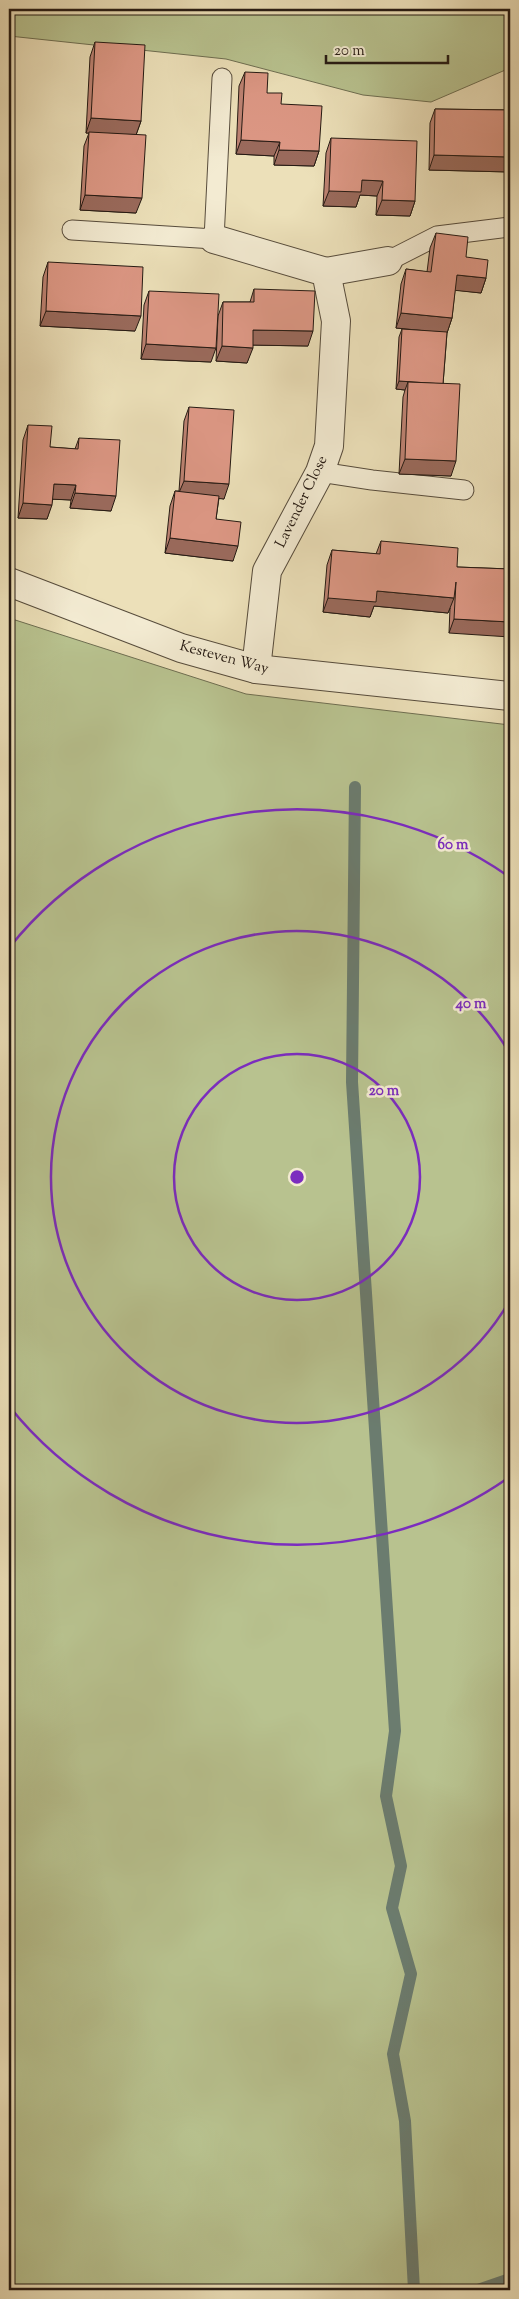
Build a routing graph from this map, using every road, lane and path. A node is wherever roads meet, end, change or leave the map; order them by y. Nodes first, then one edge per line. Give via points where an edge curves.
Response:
1 (222, 78) dead end
2 (510, 227) edge
3 (72, 230) dead end
4 (214, 240) junction
5 (388, 261) joint
6 (326, 272) junction
7 (320, 472) junction
8 (464, 490) dead end
9 (9, 582) edge
10 (256, 670) junction
11 (510, 696) edge

1 - 4 lane
2 - 5 lane via 437,236
3 - 4 lane
4 - 6 street
5 - 6 street
6 - 7 street, Lavender Close via 336,321 330,446
7 - 8 lane
7 - 10 street, Lavender Close via 267,571
9 - 10 street, Kesteven Way via 181,648
10 - 11 street, Kesteven Way

